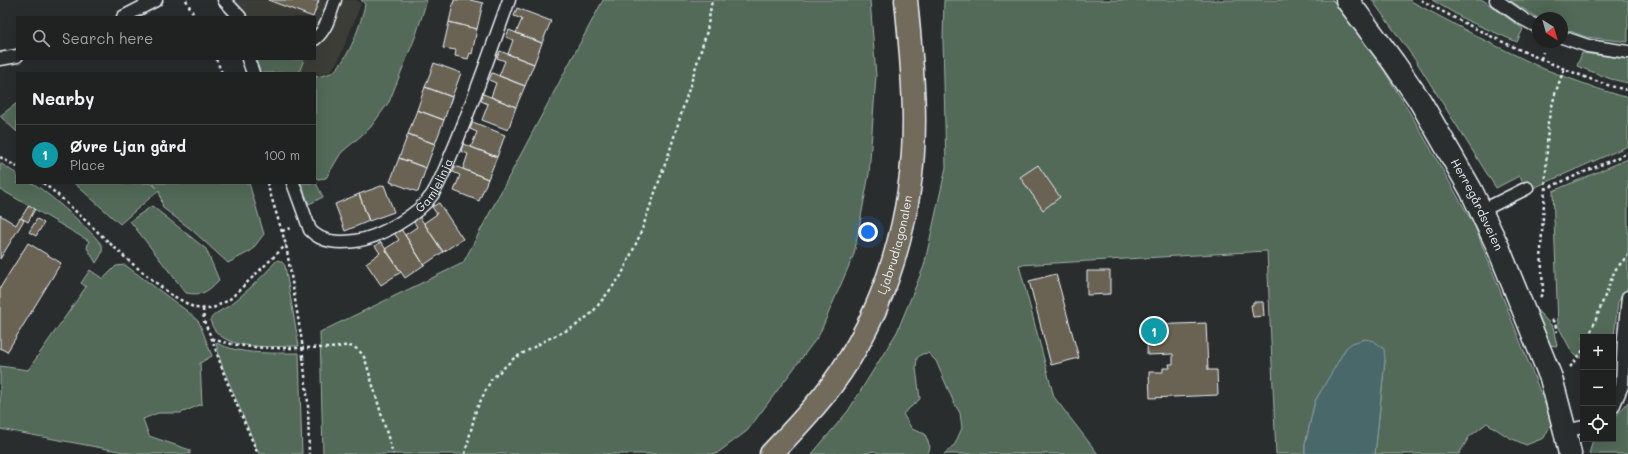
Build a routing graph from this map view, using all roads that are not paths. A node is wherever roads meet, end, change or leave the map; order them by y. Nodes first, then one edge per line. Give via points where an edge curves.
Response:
1 (224, 0) edge
2 (335, 0) edge
3 (509, 0) edge
4 (906, 0) edge
5 (1347, 0) edge
6 (1496, 0) edge
7 (154, 1) edge
8 (125, 16) edge
9 (239, 16) edge
10 (1532, 24) edge
11 (316, 38) edge
12 (1568, 39) edge
13 (1628, 52) edge
14 (16, 56) edge
15 (0, 59) edge
16 (248, 60) edge
17 (253, 72) edge
18 (293, 184) edge
19 (1527, 188) road end
20 (1481, 210) junction
21 (1628, 297) edge
22 (1613, 406) edge
23 (1574, 429) edge
24 (771, 454) edge
25 (1570, 454) edge

1 - 9 lane
2 - 11 lane via 328,20
3 - 18 lane, Gamlelinja via 461,131 432,195 424,205 383,233 361,241 340,243 316,236 310,230
4 - 24 main road, Ljabrudiagonalen via 914,122 907,203 899,242 887,279 855,349 831,385
5 - 20 street, Herregårdsveien via 1420,101
6 - 10 lane
7 - 8 lane
12 - 13 lane via 1588,46
14 - 15 lane
16 - 17 lane
19 - 20 lane
20 - 23 street, Herregårdsveien
21 - 22 lane via 1622,386
23 - 25 street, Herregårdsveien

